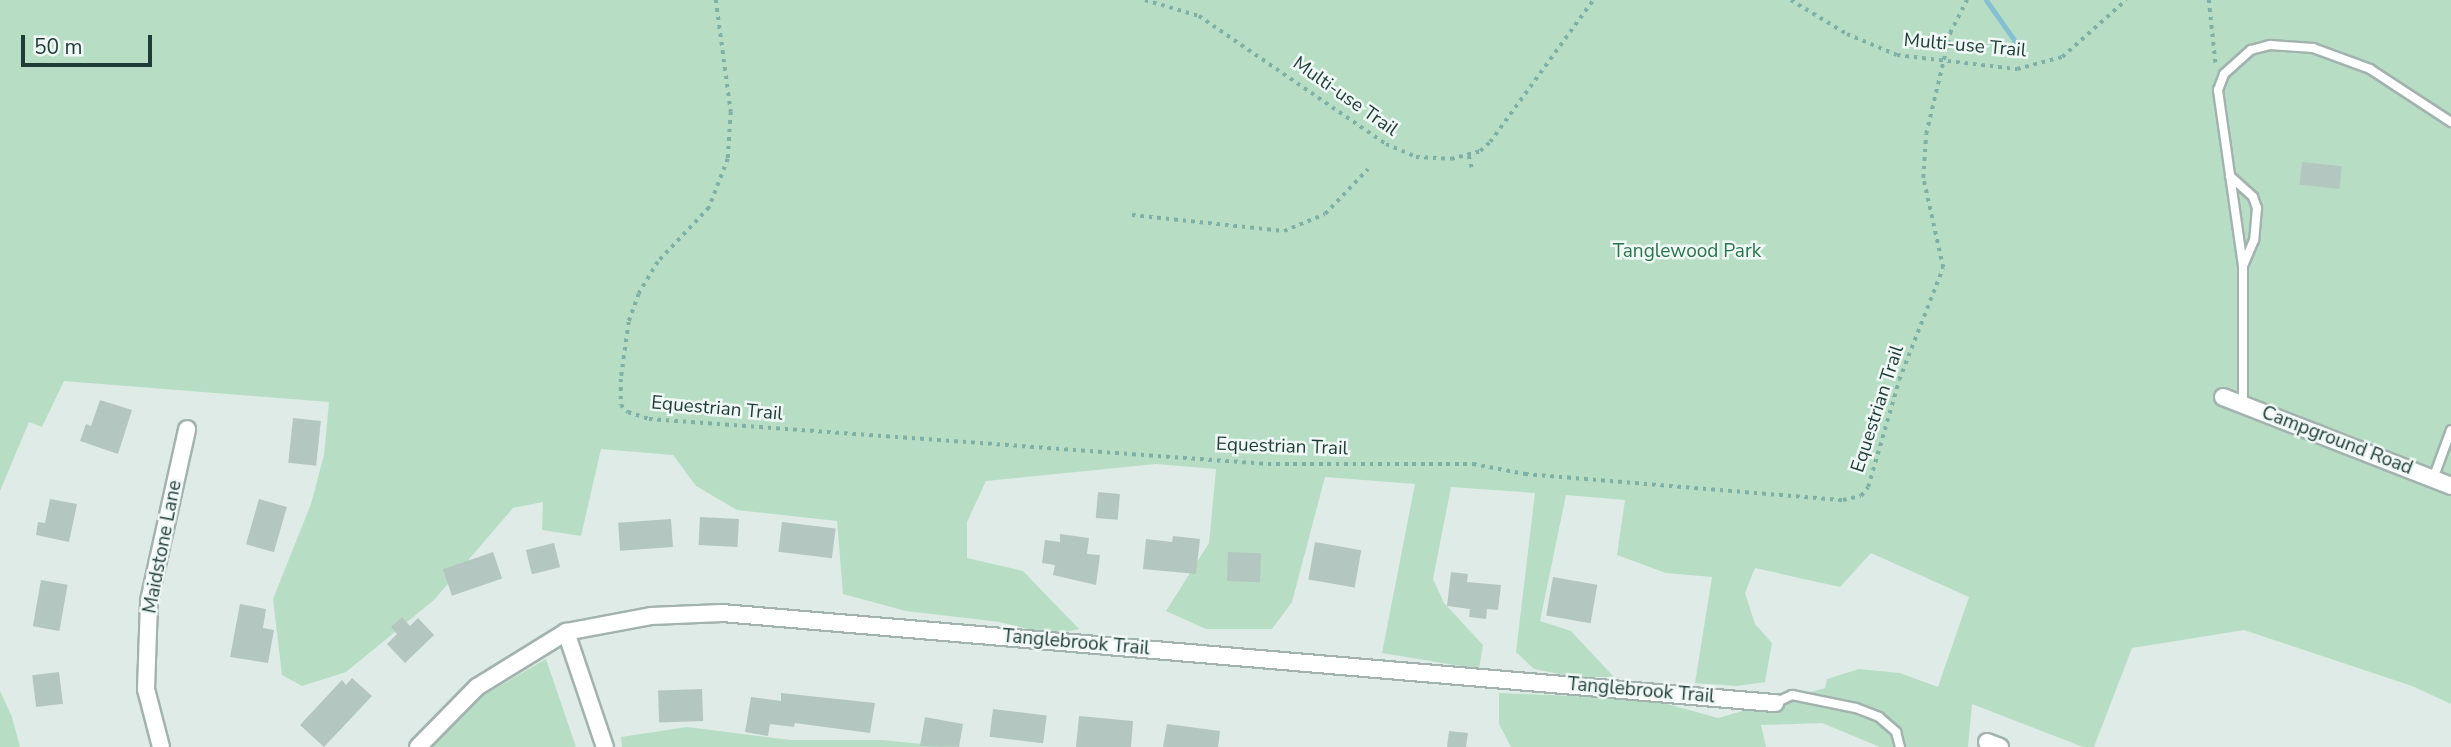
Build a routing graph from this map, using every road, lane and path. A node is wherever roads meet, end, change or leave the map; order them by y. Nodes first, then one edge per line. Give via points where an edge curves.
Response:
1 (716, 0) edge
2 (1145, 0) edge
3 (1593, 0) edge
4 (1791, 0) edge
5 (1967, 0) edge
6 (2126, 0) edge
7 (2209, 0) edge
8 (1943, 60) junction
9 (2218, 90) junction
10 (2451, 122) edge
11 (1469, 156) junction
12 (1472, 168) dead end
13 (1368, 169) dead end
14 (2230, 176) junction
15 (1132, 215) dead end
16 (2242, 266) junction
17 (2223, 397) dead end
18 (2243, 405) junction
19 (187, 429) dead end
20 (2451, 430) edge
21 (2433, 479) junction
22 (2451, 486) edge
23 (566, 632) junction
24 (1775, 703) joint
25 (161, 747) edge
26 (418, 747) edge
27 (605, 747) edge
28 (1900, 747) edge

1 - 8 path, Equestrian Trail via 732,112 728,159 709,208 658,262 639,294 629,322 621,379 621,405 628,412 649,419 1268,464 1473,464 1525,474 1821,499 1861,496 1868,487 1899,380 1943,268 1923,178 1926,134
2 - 11 path, Multi-use Trail via 1199,16 1402,152 1432,159
3 - 11 path via 1490,142
4 - 8 path, Multi-use Trail via 1878,48
5 - 8 path, Equestrian Trail
6 - 8 path, Multi-use Trail via 2062,57 2048,63 2017,69
7 - 9 path
9 - 10 lane via 2224,74 2252,50 2297,45 2350,59
9 - 14 lane
11 - 12 path
13 - 15 path via 1325,214 1284,231
14 - 16 lane
14 - 16 lane via 2253,197 2257,208 2254,240
16 - 18 lane
17 - 18 street, Campground Road
18 - 21 street, Campground Road
19 - 25 street, Maidstone Lane via 149,601 146,689
20 - 21 lane
21 - 22 street, Campground Road
23 - 24 street, Tanglebrook Trail via 651,616 722,613
23 - 26 street, Tanglebrook Trail via 477,687
23 - 27 street
24 - 28 lane via 1792,695 1856,708 1896,732

